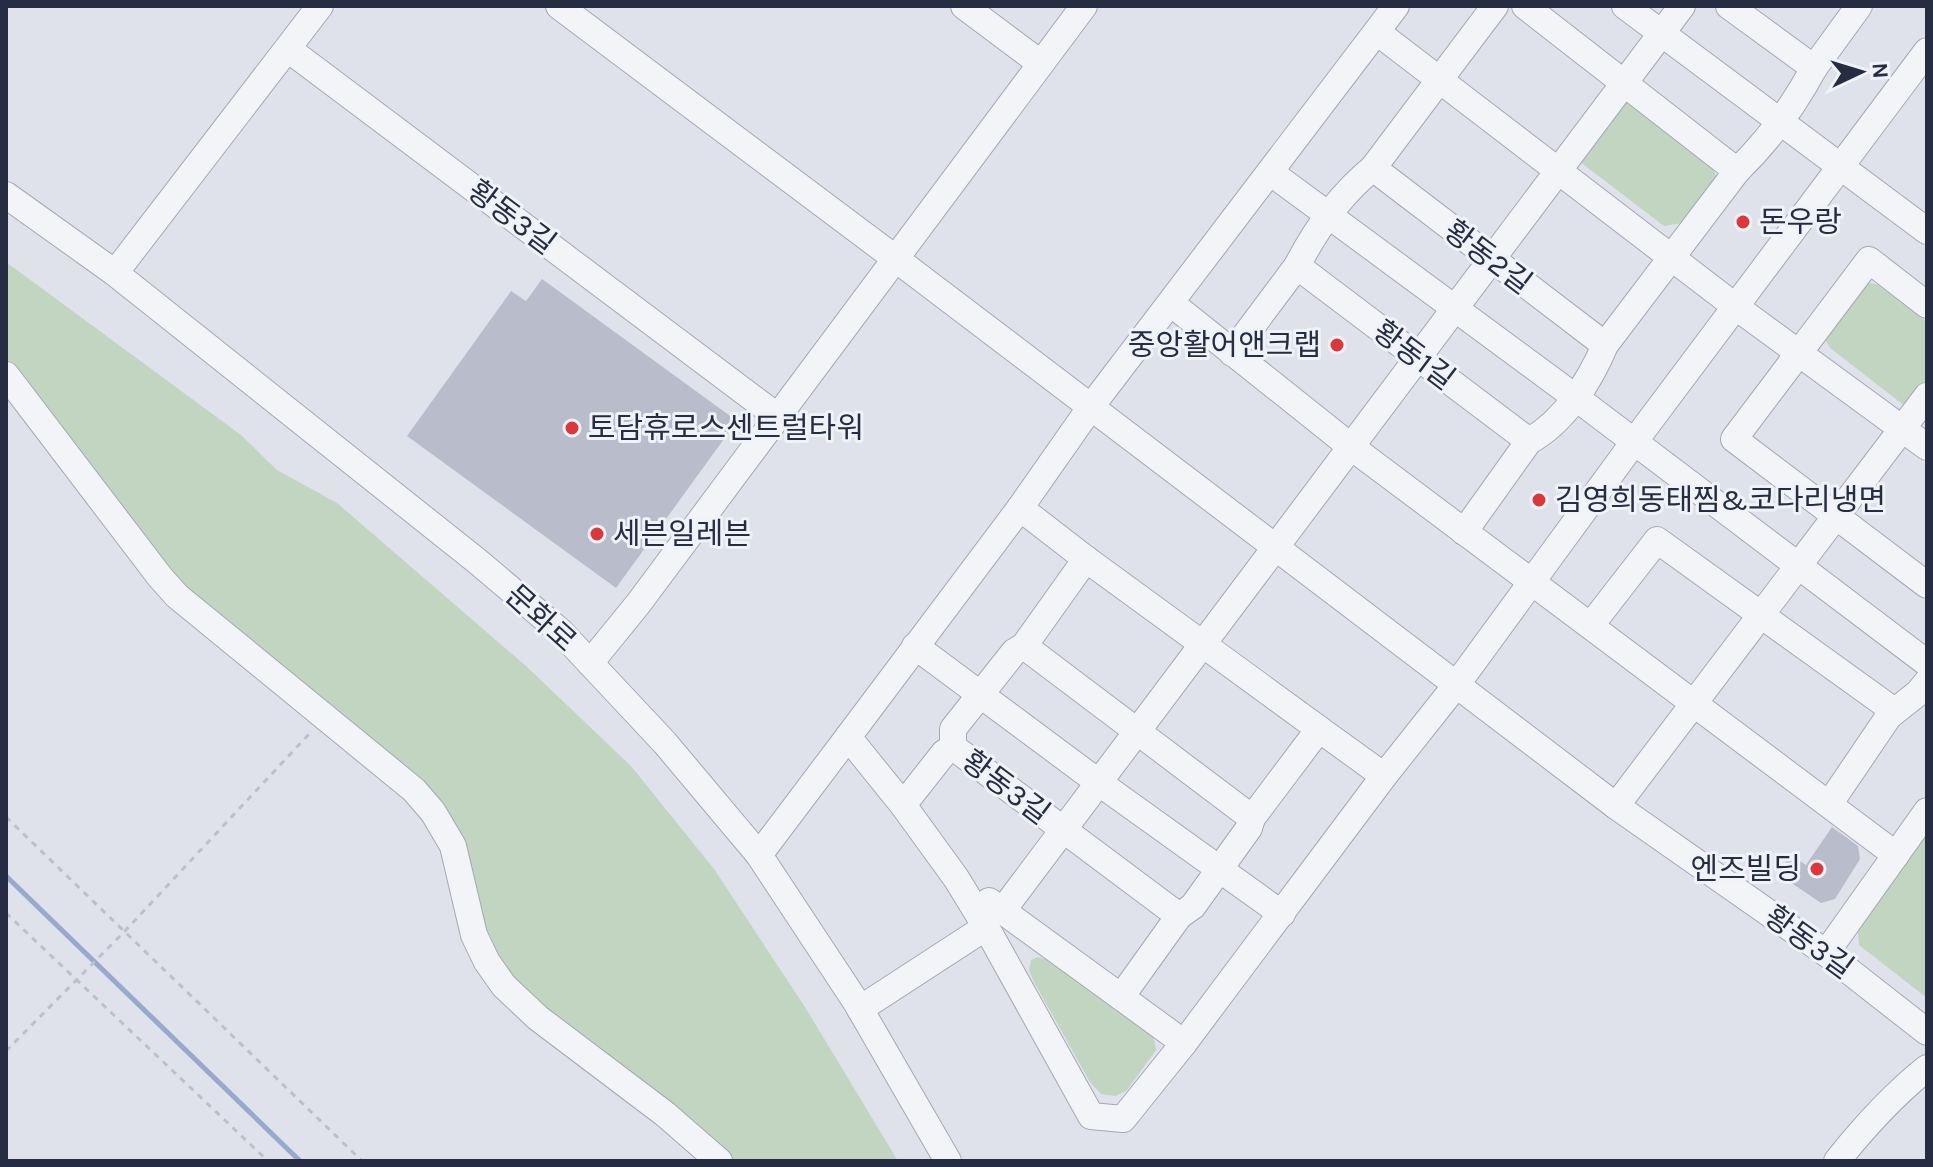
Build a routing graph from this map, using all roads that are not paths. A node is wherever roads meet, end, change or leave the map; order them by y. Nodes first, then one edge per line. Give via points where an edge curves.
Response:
1 (320, 6) edge
2 (559, 6) edge
3 (964, 6) edge
4 (1084, 6) edge
5 (1396, 6) edge
6 (1495, 6) edge
7 (1525, 6) edge
8 (1625, 6) edge
9 (1682, 6) edge
10 (1729, 6) edge
11 (1859, 6) edge
12 (1377, 32) junction
13 (1661, 33) junction
14 (288, 49) junction
15 (1927, 51) edge
16 (1040, 63) junction
17 (1814, 68) junction
18 (1438, 80) junction
19 (1623, 84) junction
20 (1780, 122) junction
21 (1840, 166) junction
22 (1373, 168) junction
23 (1557, 171) junction
24 (1737, 171) junction
25 (1270, 172) junction
26 (6, 195) edge
27 (1329, 215) junction
28 (1927, 231) edge
29 (1671, 258) junction
30 (896, 259) junction
31 (1492, 261) junction
32 (1297, 266) junction
33 (115, 273) junction
34 (1172, 304) junction
35 (1927, 305) edge
36 (1736, 307) junction
37 (1455, 309) junction
38 (1605, 345) junction
39 (1799, 352) junction
40 (1232, 353) junction
41 (1418, 357) junction
42 (6, 375) edge
43 (1927, 396) edge
44 (1575, 397) junction
45 (1090, 408) junction
46 (778, 417) junction
47 (1902, 429) junction
48 (1529, 441) junction
49 (1634, 442) junction
50 (1350, 446) junction
51 (1927, 447) edge
52 (1020, 508) junction
53 (1836, 517) junction
54 (1464, 532) junction
55 (1275, 547) junction
56 (1086, 559) junction
57 (1798, 567) junction
58 (1532, 583) junction
59 (1927, 585) edge
60 (1761, 615) junction
61 (1591, 625) junction
62 (1202, 644) junction
63 (915, 646) junction
64 (1024, 646) junction
65 (590, 663) junction
66 (1927, 663) edge
67 (1927, 682) edge
68 (1457, 684) junction
69 (981, 695) junction
70 (1694, 704) junction
71 (1889, 716) junction
72 (1319, 729) junction
73 (1137, 731) junction
74 (848, 737) junction
75 (953, 747) junction
76 (1384, 776) junction
77 (1098, 782) junction
78 (1830, 803) junction
79 (903, 805) junction
80 (1616, 806) junction
81 (1927, 811) edge
82 (1252, 818) junction
83 (1064, 831) junction
84 (759, 855) junction
85 (1896, 855) junction
86 (1219, 870) junction
87 (1282, 914) junction
88 (1179, 916) junction
89 (994, 918) junction
90 (1044, 940) junction
91 (1826, 953) junction
92 (1009, 970) junction
93 (1121, 997) junction
94 (860, 1009) junction
95 (1927, 1032) edge
96 (1184, 1043) junction
97 (1927, 1068) edge
98 (719, 1161) edge
99 (948, 1161) edge
100 (1837, 1161) edge

1 - 14 street
2 - 30 street, 황동3길
3 - 16 street
4 - 16 street
5 - 12 street
6 - 18 street
7 - 19 street
8 - 13 street
9 - 13 street
10 - 17 street
11 - 17 street
12 - 18 street
12 - 25 street
13 - 19 street
13 - 20 street
14 - 33 street
14 - 46 street, 황동3길
15 - 21 street
16 - 30 street
17 - 20 street
18 - 22 street
18 - 23 street
19 - 23 street
19 - 24 street
20 - 21 street
20 - 24 street
21 - 28 street
21 - 36 street
22 - 27 street
22 - 31 street, 황동2길
23 - 29 street
23 - 31 street
24 - 29 street
25 - 27 street
25 - 34 street
26 - 33 street, 문화로
27 - 32 street
27 - 37 street
29 - 36 street
29 - 38 street
30 - 45 street, 황동3길
30 - 46 street
31 - 37 street
31 - 38 street, 황동2길
32 - 40 street
32 - 41 street, 황동1길
33 - 65 street, 문화로 via 477,561
34 - 40 street
34 - 45 street
35 - 39 street via 1869,260
36 - 39 street
36 - 49 street
37 - 41 street
37 - 44 street
38 - 44 street
39 - 47 street
39 - 53 street via 1734,439
40 - 50 street
41 - 48 street, 황동1길
41 - 50 street
42 - 98 street via 177,596 322,712 433,812 453,846 474,935 504,986
43 - 47 street
44 - 48 street via 1548,431
44 - 49 street
45 - 52 street
45 - 55 street, 황동3길
46 - 65 street
47 - 51 street
47 - 53 street
48 - 54 street
49 - 57 street
49 - 58 street
50 - 54 street
50 - 55 street
52 - 56 street
52 - 63 street
53 - 57 street
53 - 59 street
54 - 58 street
55 - 62 street
55 - 68 street, 황동3길
56 - 62 street
56 - 64 street
57 - 60 street
57 - 66 street
58 - 61 street
58 - 68 street
60 - 61 street via 1657,540
60 - 70 street
60 - 71 street via 1886,705
61 - 70 street
62 - 72 street
62 - 73 street
63 - 69 street
63 - 74 street
64 - 69 street
64 - 73 street
65 - 84 street, 문화로
67 - 71 street
68 - 76 street
68 - 80 street, 황동3길
69 - 75 street via 953,729
69 - 77 street
70 - 78 street
70 - 80 street
71 - 78 street
72 - 76 street
72 - 82 street
73 - 77 street
73 - 82 street
74 - 79 street
74 - 84 street
75 - 79 street, 황동3길
75 - 83 street, 황동3길
76 - 87 street
77 - 83 street
77 - 86 street
78 - 85 street
79 - 89 street via 956,878
80 - 91 street, 황동3길
81 - 85 street
82 - 86 street
83 - 88 street, 황동3길
83 - 89 street
84 - 94 street, 문화로
85 - 91 street
86 - 87 street
86 - 88 street via 1193,906
87 - 96 street
88 - 93 street
89 - 90 street
89 - 92 street
89 - 94 street
90 - 92 street via 1027,947
90 - 93 street
91 - 95 street, 황동3길
92 - 96 street via 1091,1116 1123,1119
93 - 96 street
94 - 99 street, 문화로
97 - 100 street via 1892,1098

